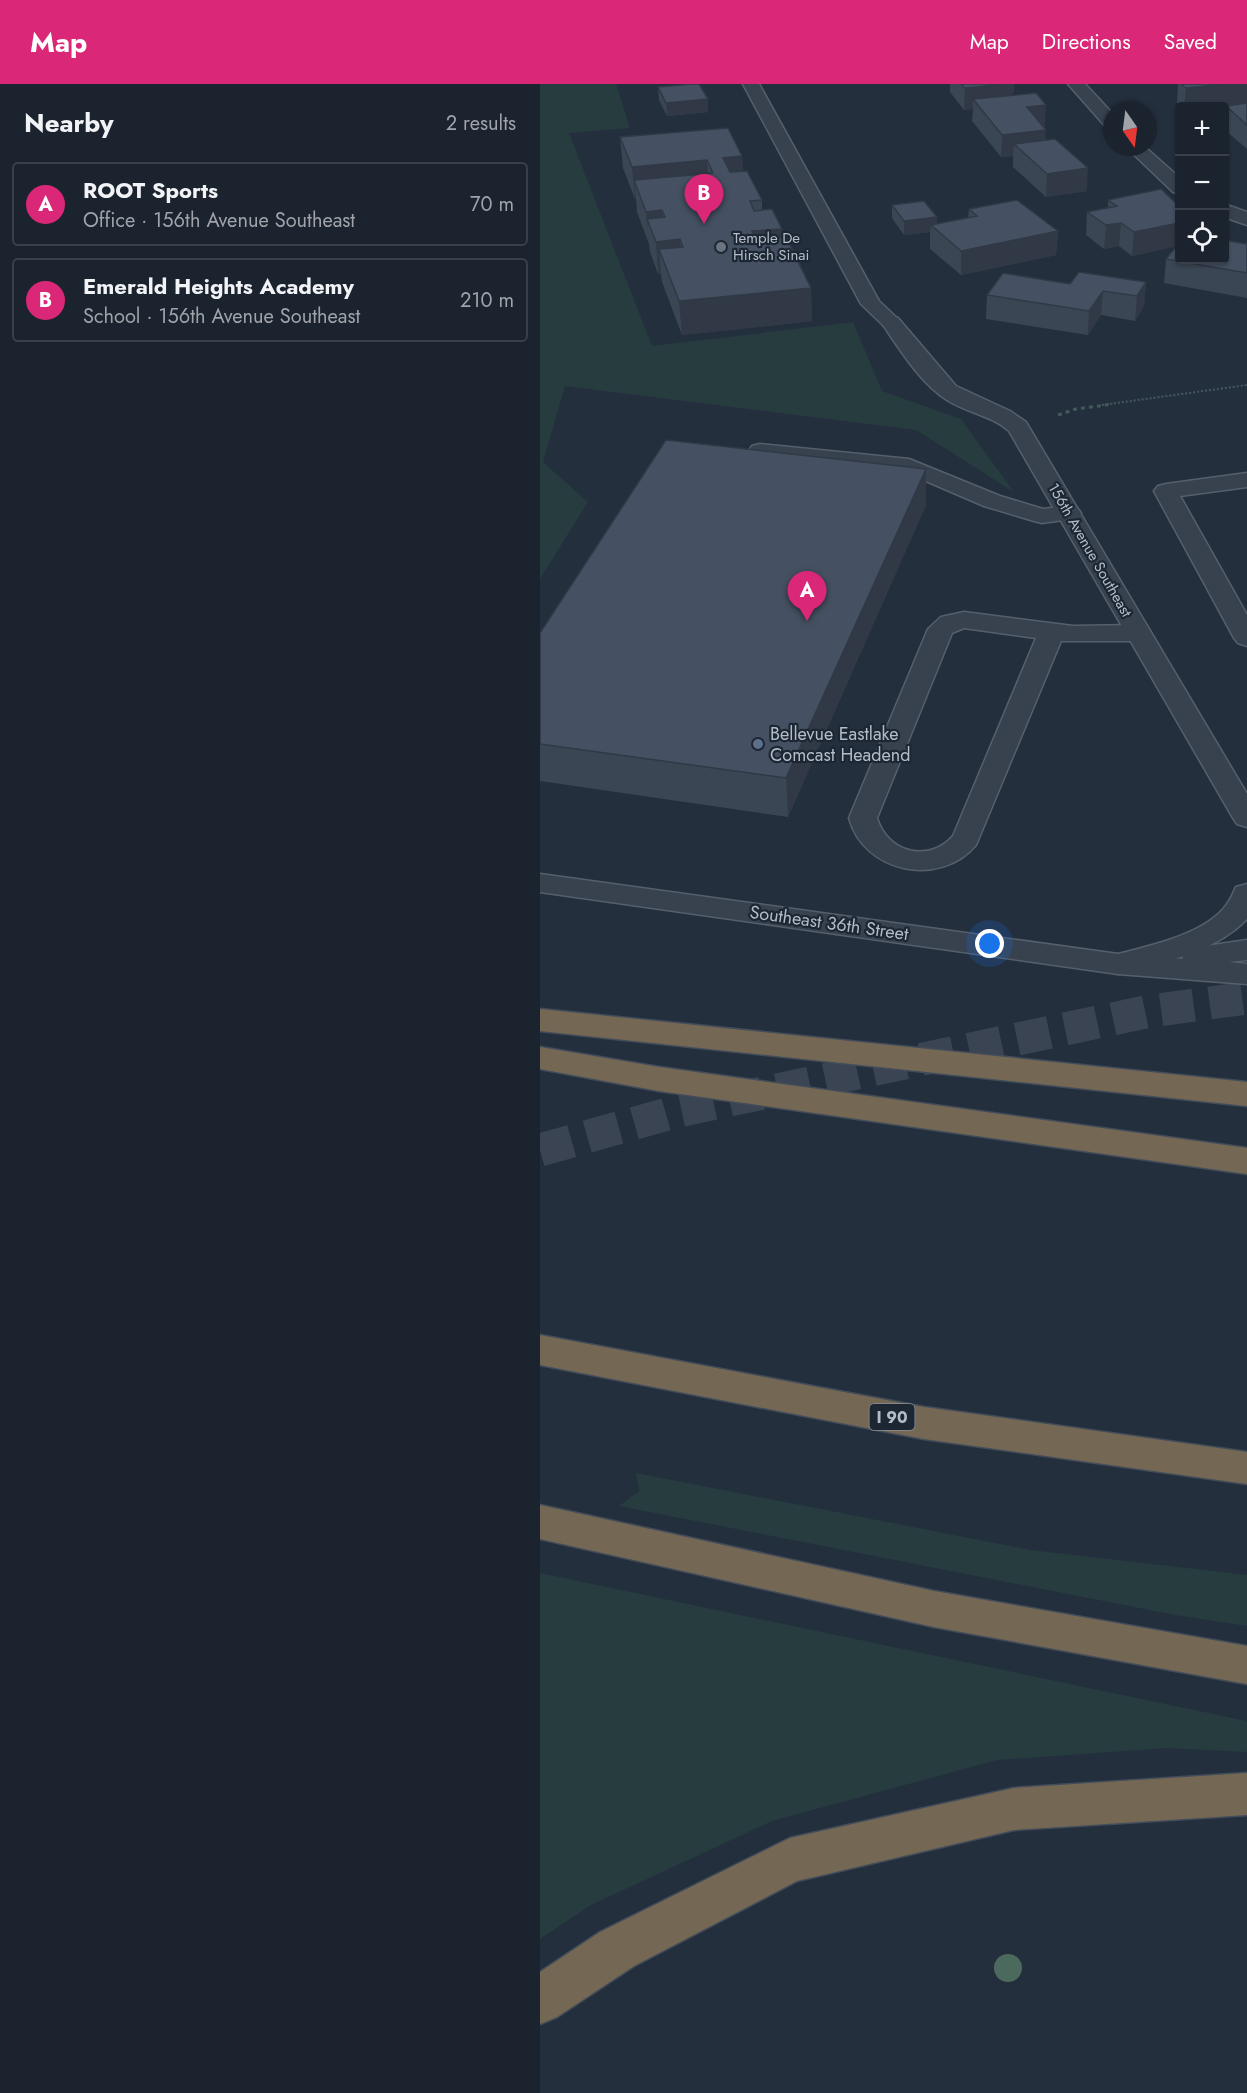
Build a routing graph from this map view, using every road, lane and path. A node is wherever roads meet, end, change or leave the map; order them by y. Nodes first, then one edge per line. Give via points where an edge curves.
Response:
1 (751, 84) edge
2 (1076, 84) edge
3 (1103, 113) edge
4 (1145, 156) edge
5 (1175, 184) edge
6 (1229, 212) edge
7 (1247, 219) edge
8 (1247, 385) edge
9 (1018, 427) junction
10 (737, 449) edge
11 (1247, 480) edge
12 (1069, 513) junction
13 (1138, 633) junction
14 (1051, 634) junction
15 (1247, 638) edge
16 (1247, 818) edge
17 (540, 883) edge
18 (1247, 894) edge
19 (1247, 950) edge
20 (1118, 964) junction
21 (1247, 975) edge
22 (540, 1020) edge
23 (540, 1058) edge
24 (1247, 1094) edge
25 (1247, 1161) edge
26 (540, 1350) edge
27 (1247, 1468) edge
28 (540, 1522) edge
29 (1247, 1665) edge
30 (1247, 1794) edge
31 (540, 2000) edge

1 - 9 street via 871,304 891,322 947,390
2 - 3 street
4 - 5 street
6 - 7 street
8 - 9 path via 1076,409
9 - 12 street, 156th Avenue Southeast
10 - 12 street via 909,466 992,501 1042,516
11 - 15 street via 1166,491
12 - 13 street, 156th Avenue Southeast
13 - 14 street via 1101,637
13 - 16 street, 156th Avenue Southeast
14 - 14 street via 966,839 951,855 920,862 896,857 874,845 865,831 863,818 941,629 950,622 964,620
17 - 20 street, Southeast 36th Street
18 - 20 street via 1229,921 1192,943
19 - 20 street
20 - 21 street
22 - 24 highway
23 - 25 highway via 659,1079
26 - 27 highway, I 90 via 924,1423
28 - 29 highway via 934,1609
30 - 31 highway via 1014,1809 790,1860 617,1949

